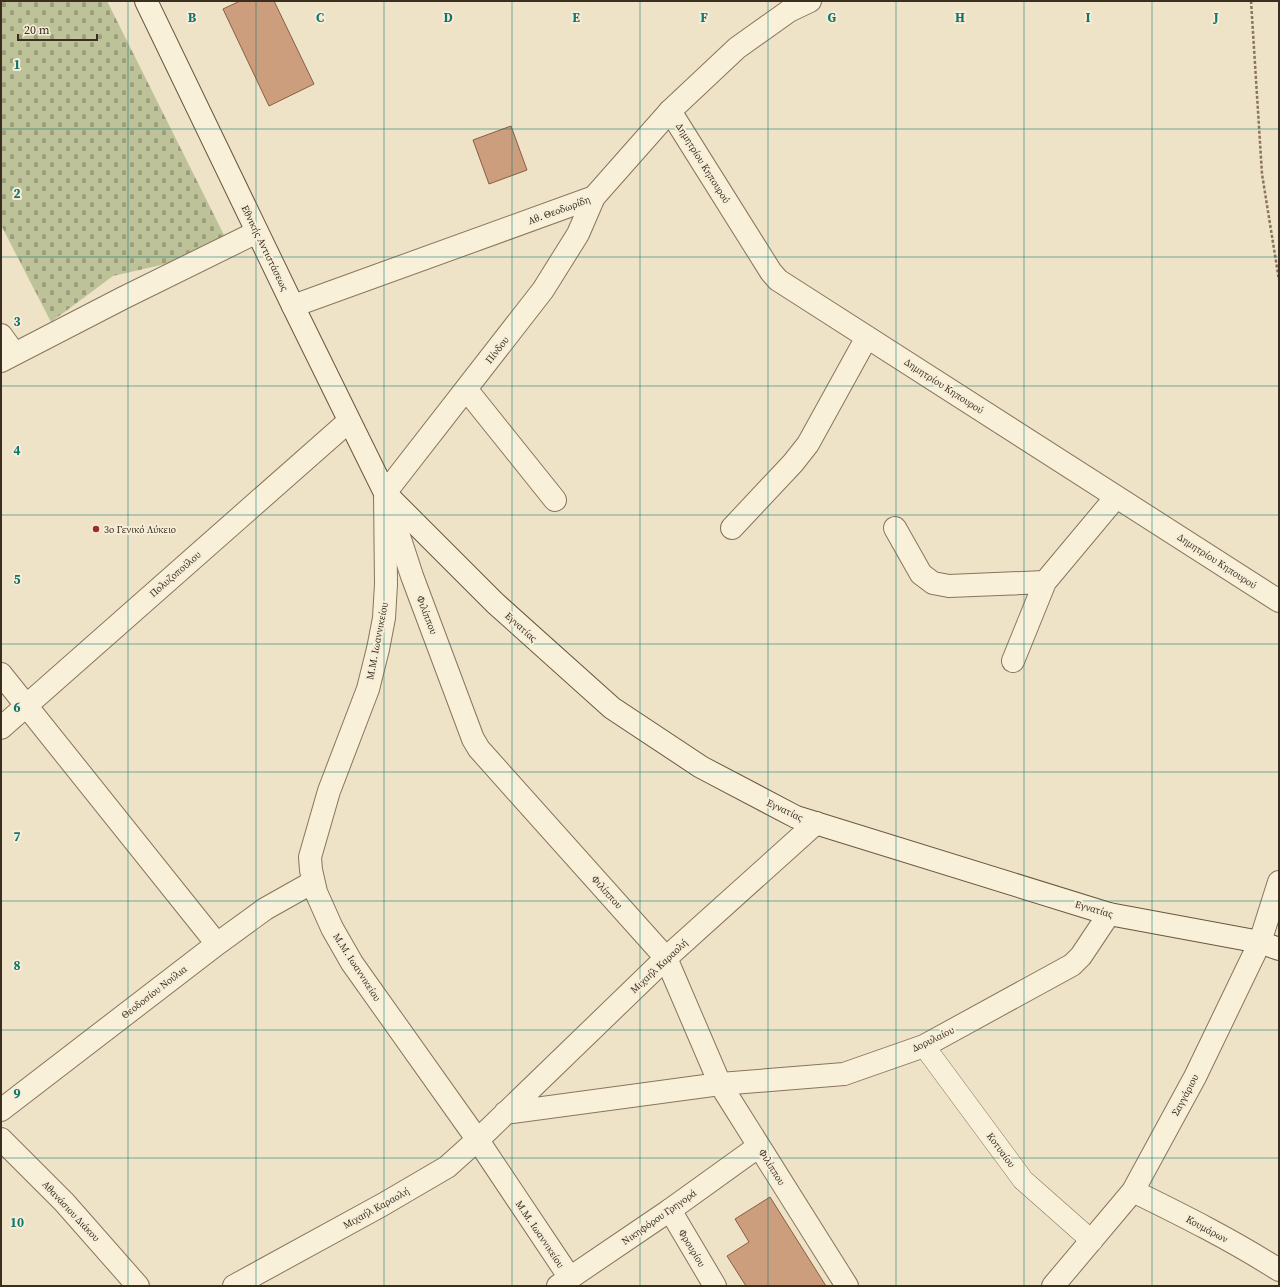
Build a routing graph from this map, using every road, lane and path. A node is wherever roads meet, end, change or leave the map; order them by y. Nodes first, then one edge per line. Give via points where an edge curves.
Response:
1 (146, 1) edge
2 (810, 1) edge
3 (1252, 1) edge
4 (670, 111) junction
5 (594, 197) junction
6 (258, 232) junction
7 (1279, 280) edge
8 (293, 306) junction
9 (1, 335) edge
10 (867, 337) junction
11 (8, 357) edge
12 (466, 389) junction
13 (349, 420) junction
14 (385, 493) junction
15 (1116, 496) junction
16 (555, 500) dead end
17 (732, 528) dead end
18 (895, 528) dead end
19 (1046, 582) junction
20 (1279, 601) edge
21 (1013, 661) dead end
22 (1, 674) edge
23 (26, 706) junction
24 (1, 728) edge
25 (816, 824) junction
26 (313, 882) junction
27 (1279, 882) edge
28 (1109, 914) junction
29 (216, 944) junction
30 (1270, 946) edge
31 (666, 958) junction
32 (924, 1046) junction
33 (720, 1084) junction
34 (1, 1110) edge
35 (506, 1113) junction
36 (481, 1136) junction
37 (1, 1139) edge
38 (759, 1146) junction
39 (1133, 1191) junction
40 (670, 1210) junction
41 (1092, 1241) junction
42 (1279, 1270) edge
43 (570, 1278) edge
44 (138, 1286) edge
45 (234, 1286) edge
46 (715, 1286) edge
47 (847, 1286) edge
48 (1054, 1286) edge

1 - 6 street, Εθνικής Αντιστάσεως
2 - 4 street, Αθ. Θεοδωρίδη via 789,11 737,48
3 - 7 path via 1262,174
4 - 5 street, Αθ. Θεοδωρίδη
4 - 10 street, Δημητρίου Κηπουρού via 774,276
5 - 8 street, Αθ. Θεοδωρίδη
5 - 12 street, Πίνδου via 578,234 544,290
6 - 8 street, Εθνικής Αντιστάσεως
6 - 11 street
8 - 13 street, Εθνικής Αντιστάσεως
9 - 11 street
10 - 15 street, Δημητρίου Κηπουρού
10 - 17 street via 808,444
12 - 14 street, Πίνδου
12 - 16 street
13 - 14 street, Εθνικής Αντιστάσεως
13 - 23 street, Πολυζοπούλου
14 - 25 street, Εγνατίας via 494,603 612,708 701,768 796,817
14 - 26 street, Μ.Μ. Ιωαννικείου via 384,618 368,689 329,791 316,834 310,863
14 - 31 street, Φιλίππου via 412,576 479,749
15 - 19 street
15 - 20 street, Δημητρίου Κηπουρού
18 - 19 street via 918,570 933,583 949,586
19 - 21 street
22 - 23 street
23 - 24 street, Πολυζοπούλου
23 - 29 street
25 - 28 street, Εγνατίας
25 - 31 street, Μιχαήλ Καραολή
26 - 29 street, Θεοδοσίου Νούλια via 265,909
26 - 36 street, Μ.Μ. Ιωαννικείου via 332,928 352,962
27 - 30 street, Σαγγάριου
28 - 30 street, Εγνατίας
28 - 32 street, Δορυλαίου via 1072,965
29 - 34 street, Θεοδοσίου Νούλια
30 - 39 street, Σαγγάριου
31 - 33 street, Φιλίππου
31 - 35 street, Μιχαήλ Καραολή
32 - 33 street, Δορυλαίου via 844,1074
32 - 41 street, Κοτυαίου via 1023,1180
33 - 35 street
33 - 38 street, Φιλίππου
35 - 36 street, Μιχαήλ Καραολή
36 - 43 street, Μ.Μ. Ιωαννικείου
36 - 45 street, Μιχαήλ Καραολή via 448,1167 382,1206
37 - 44 street, Αθανάσιου Διάκου via 64,1202
38 - 40 street, Νικηφόρου Γρηγορά
38 - 47 street, Φιλίππου
39 - 41 street, Σαγγάριου
39 - 42 street, Κουμάρων via 1209,1229
40 - 43 street, Νικηφόρου Γρηγορά
40 - 46 street, Φρουρίου
41 - 48 street, Σαγγάριου

